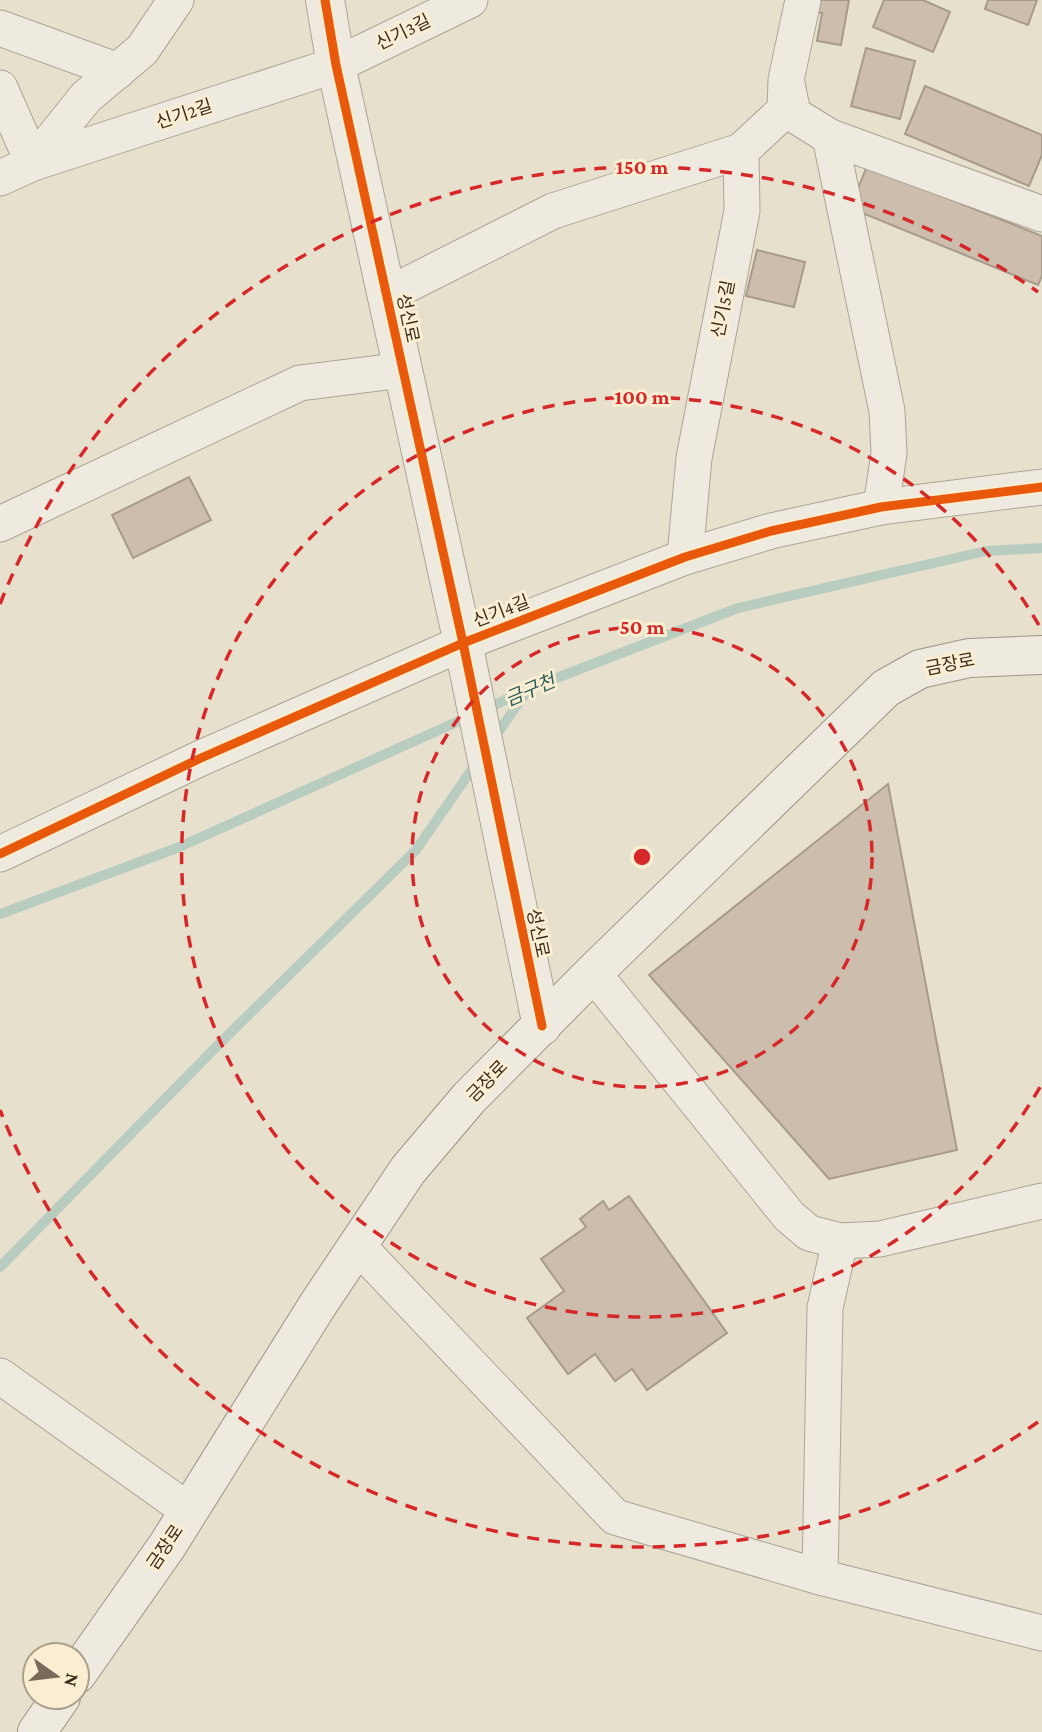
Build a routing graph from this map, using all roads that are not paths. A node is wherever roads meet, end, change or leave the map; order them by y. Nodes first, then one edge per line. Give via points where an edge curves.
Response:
1 (176, 0) edge
2 (325, 0) edge
3 (470, 0) edge
4 (803, 0) edge
5 (0, 28) edge
6 (336, 65) junction
7 (118, 71) junction
8 (786, 80) junction
9 (0, 88) edge
10 (830, 137) junction
11 (741, 151) junction
12 (33, 163) junction
13 (0, 178) edge
14 (1042, 214) edge
15 (387, 295) junction
16 (403, 370) junction
17 (1042, 487) edge
18 (881, 507) junction
19 (0, 524) edge
20 (685, 556) junction
21 (463, 643) junction
22 (1042, 655) edge
23 (2, 846) edge
24 (593, 973) junction
25 (542, 1026) junction
26 (1042, 1201) edge
27 (840, 1241) junction
28 (357, 1245) junction
29 (0, 1376) edge
30 (189, 1511) junction
31 (820, 1577) junction
32 (1042, 1633) edge
33 (91, 1654) edge
34 (51, 1711) edge
35 (37, 1732) edge

1 - 7 street via 142,50
2 - 6 main road, 성신로
3 - 6 street, 신기3길
4 - 8 street
5 - 7 street
6 - 12 street, 신기2길
6 - 15 main road, 성신로
7 - 12 street, 신기2길 via 86,97
8 - 10 street via 793,114
8 - 11 street via 785,110
9 - 12 street
10 - 14 street
10 - 18 street via 887,411 890,453
11 - 15 street via 553,211
11 - 20 street, 신기5길 via 742,211 694,458
12 - 13 street, 신기2길
15 - 16 main road, 성신로
16 - 19 street via 300,383
16 - 21 main road, 성신로
17 - 18 street, 신기4길
18 - 20 street, 신기4길
20 - 21 street, 신기4길
21 - 23 street, 신기4길
21 - 25 main road, 성신로
22 - 24 main road, 금장로 via 969,658 920,669 886,688
24 - 25 main road, 금장로
24 - 27 street via 789,1216 809,1233
25 - 28 main road, 금장로 via 469,1098 408,1170
26 - 27 street via 880,1239
27 - 31 street via 825,1308
28 - 30 main road, 금장로
28 - 31 street via 615,1517
29 - 30 street
30 - 33 main road, 금장로
31 - 32 street
34 - 35 main road

